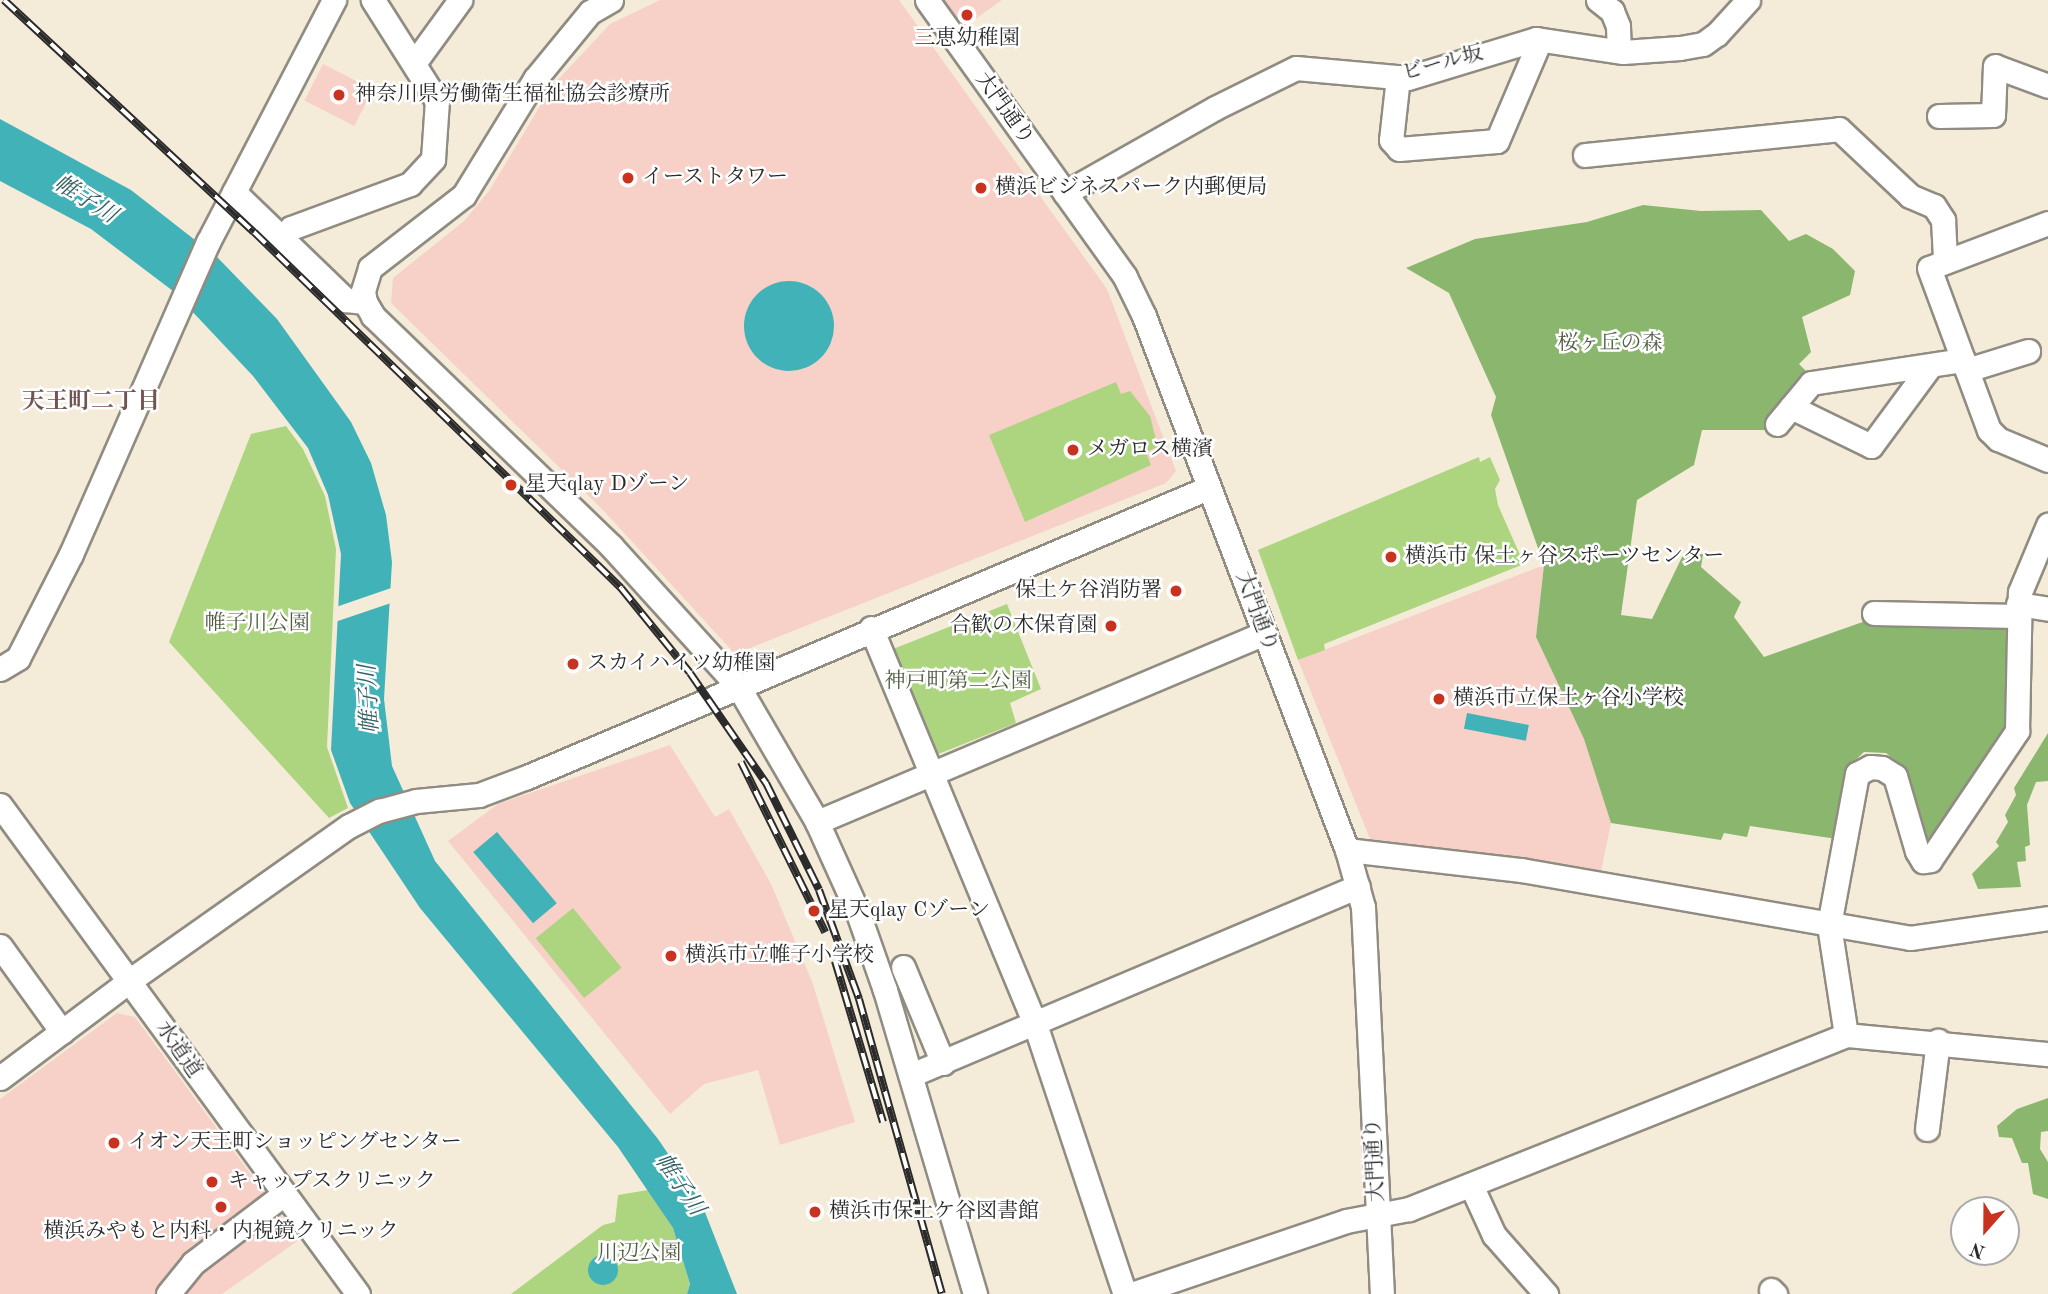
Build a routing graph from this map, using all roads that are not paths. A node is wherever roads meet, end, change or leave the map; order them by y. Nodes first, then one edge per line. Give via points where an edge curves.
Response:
1 (373, 0) edge
2 (460, 0) edge
3 (927, 0) edge
4 (1598, 0) edge
5 (1748, 0) edge
6 (328, 2) edge
7 (602, 2) edge
8 (1540, 40) junction
9 (1619, 51) junction
10 (415, 62) junction
11 (1398, 78) junction
12 (2048, 86) edge
13 (1952, 121) dead end
14 (1585, 155) dead end
15 (234, 192) junction
16 (1065, 193) junction
17 (2048, 223) edge
18 (282, 239) junction
19 (1945, 259) junction
20 (365, 302) junction
21 (2028, 351) dead end
22 (1965, 365) junction
23 (1930, 366) junction
24 (2048, 460) edge
25 (1208, 488) junction
26 (2048, 526) edge
27 (2017, 610) junction
28 (2048, 610) edge
29 (1874, 613) dead end
30 (871, 628) junction
31 (1264, 633) junction
32 (0, 669) edge
33 (738, 686) junction
34 (930, 774) junction
35 (4, 820) edge
36 (817, 822) junction
37 (1347, 850) junction
38 (1358, 886) junction
39 (2048, 918) edge
40 (1829, 925) junction
41 (0, 946) edge
42 (903, 967) dead end
43 (129, 981) junction
44 (1035, 1024) junction
45 (62, 1032) junction
46 (1846, 1035) junction
47 (1938, 1041) junction
48 (2048, 1054) edge
49 (943, 1062) junction
50 (911, 1075) junction
51 (0, 1078) edge
52 (1927, 1129) dead end
53 (1471, 1185) junction
54 (284, 1194) junction
55 (1379, 1215) junction
56 (168, 1294) edge
57 (358, 1294) edge
58 (975, 1294) edge
59 (1125, 1294) edge
60 (1132, 1294) edge
61 (1382, 1294) edge
62 (1546, 1294) edge

1 - 10 street
2 - 10 street
3 - 16 street, 大門通り
4 - 9 street via 1612,11
5 - 9 street, ビール坂 via 1703,44
6 - 15 street
7 - 20 street via 535,79 464,195 370,268 363,291
8 - 9 street, ビール坂
8 - 11 street, ビール坂
8 - 11 street via 1505,139 1399,149 1391,140
10 - 18 street via 438,111 433,159 421,177 291,228
11 - 16 street, ビール坂 via 1296,68
12 - 13 street via 1996,67 1993,115
14 - 19 street via 1839,129 1910,196 1934,206 1943,220
15 - 18 street
15 - 32 street via 176,311 71,554 18,658
16 - 25 street, 大門通り via 1129,286
17 - 19 street
18 - 20 street via 346,300
19 - 22 street via 1929,268
20 - 33 street via 373,316 611,546
21 - 22 street
22 - 23 street
22 - 24 street via 1989,430
23 - 23 street via 1871,446 1784,416 1811,383
25 - 30 street
25 - 31 street, 大門通り
26 - 27 street
27 - 28 street
27 - 29 street
27 - 40 street via 2017,731 1930,860 1923,861 1917,851 1895,776 1870,767 1857,774
30 - 33 street
30 - 34 street
31 - 34 street
31 - 37 street, 大門通り
33 - 36 street
33 - 43 street via 479,795 416,801 379,811 349,827
34 - 36 street
34 - 44 street
35 - 43 street, 水道道
36 - 50 street via 858,913
37 - 38 street, 大門通り
37 - 40 street via 1521,870
38 - 44 street
38 - 55 street, 大門通り via 1363,907
39 - 40 street via 1910,938
40 - 46 street
41 - 45 street
42 - 49 street
43 - 45 street
43 - 54 street, 水道道
44 - 49 street
44 - 59 street
45 - 51 street
46 - 47 street
46 - 53 street
47 - 48 street
47 - 52 street
49 - 50 street
50 - 58 street
53 - 55 street via 1409,1209
53 - 62 street via 1494,1235
54 - 56 street via 194,1262
54 - 57 street, 水道道
55 - 60 street via 1325,1227
55 - 61 street, 大門通り

